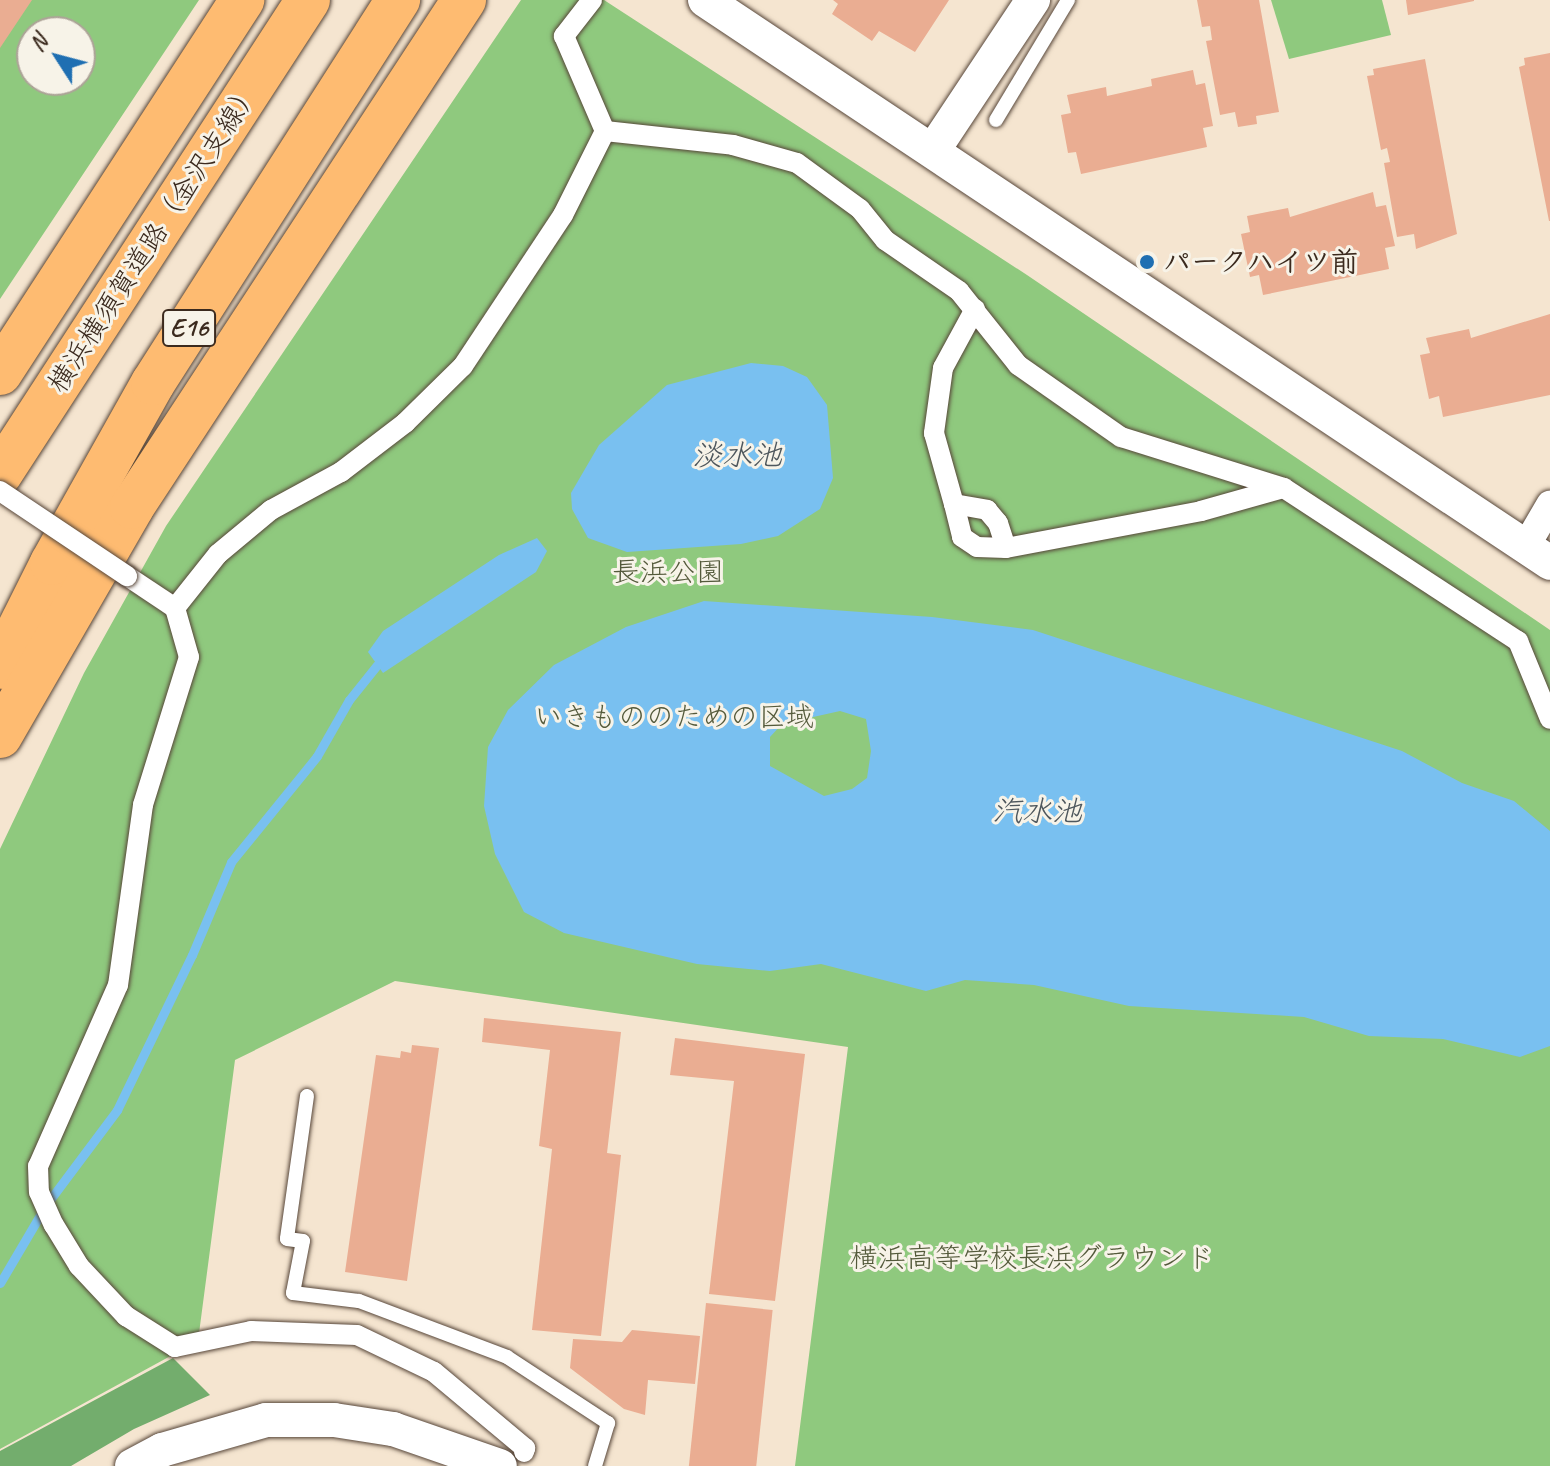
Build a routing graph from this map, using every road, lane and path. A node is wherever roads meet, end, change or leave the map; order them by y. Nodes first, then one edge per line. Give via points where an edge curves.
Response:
1 (242, 0) edge
2 (308, 0) edge
3 (398, 0) edge
4 (464, 0) edge
5 (592, 0) edge
6 (705, 0) edge
7 (1033, 0) edge
8 (1068, 0) edge
9 (996, 120) dead end
10 (605, 131) junction
11 (934, 149) junction
12 (975, 309) junction
13 (0, 373) edge
14 (0, 474) edge
15 (1284, 488) junction
16 (0, 491) edge
17 (954, 504) junction
18 (1550, 505) edge
19 (1006, 548) junction
20 (1538, 555) edge
21 (175, 608) junction
22 (0, 667) edge
23 (1550, 719) edge
24 (0, 736) edge
25 (307, 1096) dead end
26 (512, 1459) edge
27 (132, 1466) edge
28 (595, 1466) edge

1 - 13 highway
2 - 14 highway, 横浜横須賀道路（金沢支線）
3 - 22 highway, E16 via 153,383
4 - 24 highway via 132,507
5 - 10 street via 564,36
6 - 11 street
7 - 11 street
8 - 9 lane
10 - 12 street via 733,145 797,163 860,209 885,240 959,291
10 - 21 street via 563,215 463,366 405,423 341,472 271,510 218,554
11 - 20 street
12 - 15 street via 1018,365 1121,437
12 - 17 street via 943,368 935,408 937,456
15 - 19 street via 1201,511
15 - 23 street via 1518,641
16 - 21 street, bridge
17 - 19 street via 987,510 998,523
17 - 19 street via 962,537 977,547
18 - 20 street
21 - 26 street via 189,657 143,805 118,985 38,1166 39,1192 79,1266 126,1316 175,1347 251,1331 357,1335 434,1372 525,1448
25 - 28 lane via 287,1239 303,1241 293,1293 359,1301 507,1357 608,1423
26 - 27 street via 393,1429 334,1420 266,1420 162,1450

